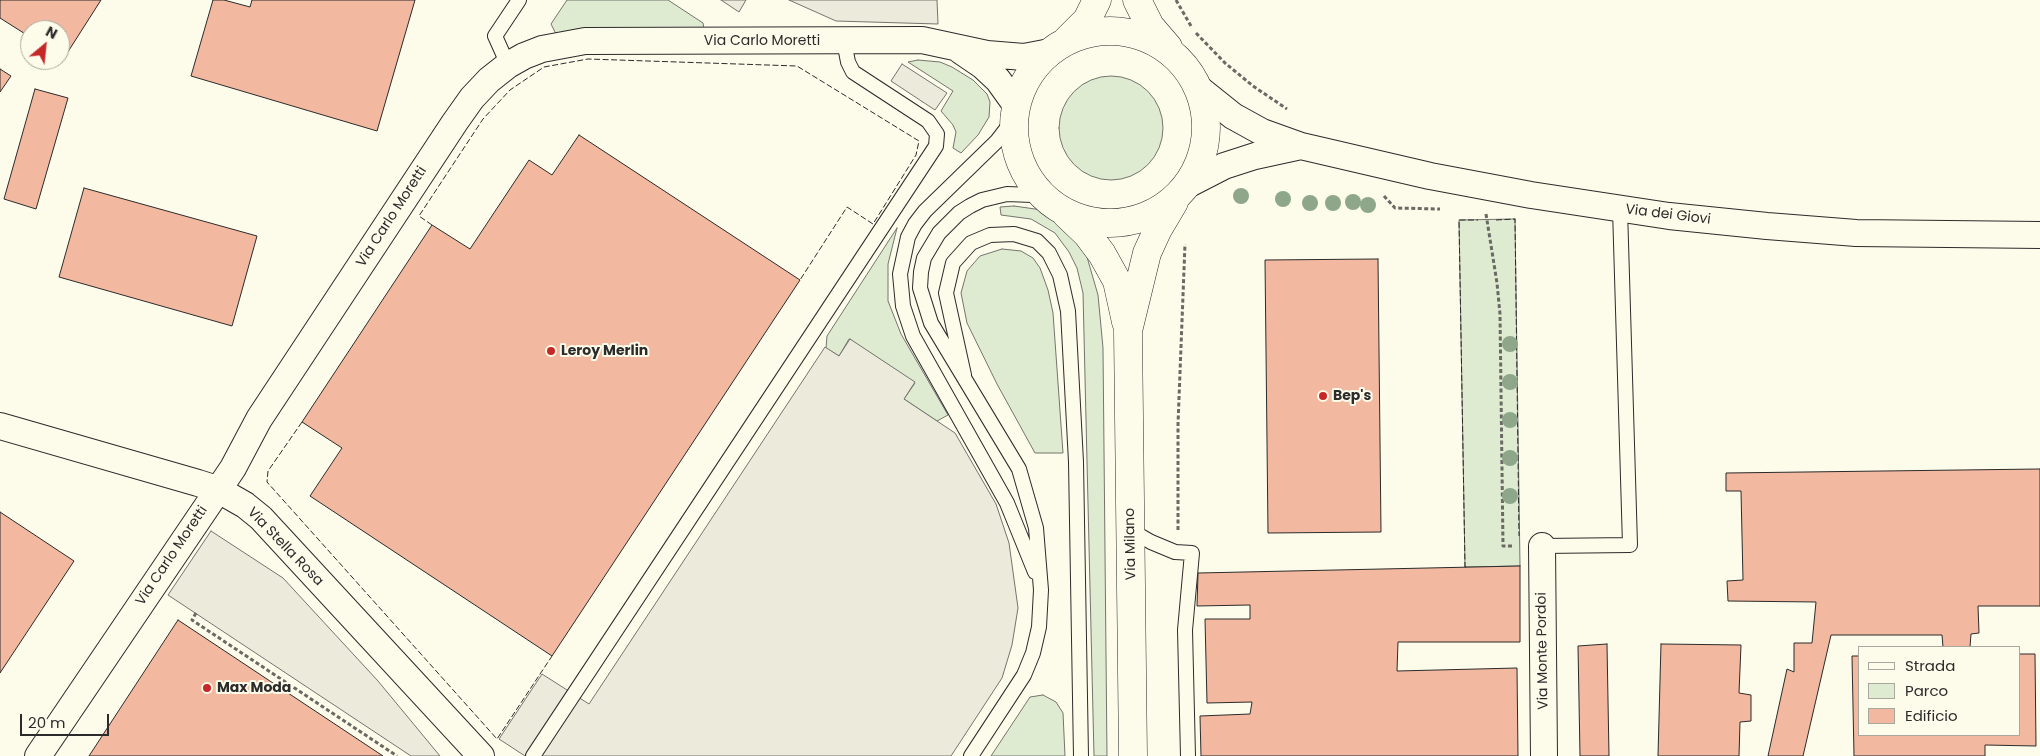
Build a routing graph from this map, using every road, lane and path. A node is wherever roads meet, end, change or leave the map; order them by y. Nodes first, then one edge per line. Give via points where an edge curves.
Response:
1 (519, 0) edge
2 (1097, 0) edge
3 (1137, 0) edge
4 (1176, 0) edge
5 (844, 41) junction
6 (1057, 47) junction
7 (956, 48) junction
8 (1177, 58) junction
9 (508, 65) junction
10 (1198, 88) junction
11 (1289, 110) dead end
12 (1015, 112) junction
13 (1301, 146) junction
14 (1183, 190) junction
15 (1383, 195) dead end
16 (1053, 204) junction
17 (1479, 208) dead end
18 (1447, 209) dead end
19 (1620, 209) junction
20 (1185, 235) dead end
21 (2040, 235) edge
22 (1182, 319) dead end
23 (1128, 331) junction
24 (964, 375) junction
25 (0, 426) edge
26 (217, 489) junction
27 (1130, 530) junction
28 (1542, 546) junction
29 (1041, 590) junction
30 (196, 614) dead end
31 (38, 756) edge
32 (397, 756) edge
33 (481, 756) edge
34 (533, 756) edge
35 (971, 756) edge
36 (1082, 756) edge
37 (1133, 756) edge
38 (1188, 756) edge
39 (1544, 756) edge

1 - 9 lane via 495,36
2 - 6 street via 1087,20
3 - 8 street via 1150,26
4 - 11 path via 1197,36 1225,64
5 - 7 street, Via Carlo Moretti via 922,40
5 - 9 street, Via Carlo Moretti via 585,41 542,49
5 - 34 lane via 848,62 854,72 928,121 937,134 936,146
6 - 7 street, Via Carlo Moretti via 1024,57
6 - 8 street via 1086,34 1111,31 1150,40
6 - 12 street via 1023,85
7 - 12 street, Via Carlo Moretti via 998,80
8 - 10 street, Via Milano
9 - 26 street, Via Carlo Moretti via 488,80 455,122 259,419 233,468
10 - 13 street, Via dei Giovi via 1233,116 1262,132
10 - 14 street, Via Milano via 1205,112 1206,137 1200,162
12 - 16 street, Via Milano via 1015,141 1021,163 1031,182
12 - 29 lane via 997,141 915,224 908,236 900,274 903,306 913,336 1007,503
13 - 14 street via 1224,166
13 - 19 street, Via dei Giovi via 1430,176
14 - 16 street via 1152,214 1122,222 1090,221
14 - 23 street, Via Milano via 1158,229 1148,253
15 - 18 path via 1394,208
16 - 23 street, Via Milano via 1087,234 1102,254 1117,281
16 - 24 lane via 1032,195 1007,194 982,200 948,223 924,258 920,288 924,305 931,323
17 - 28 path via 1488,220 1500,314 1502,546
19 - 21 street, Via dei Giovi via 1856,233
19 - 28 lane via 1630,546
20 - 22 path
23 - 27 street, Via Milano
24 - 29 lane via 1019,469 1036,528
24 - 36 lane via 946,293 953,263 971,243 990,235 1014,234 1036,241 1049,253 1060,275 1068,311 1076,462
25 - 26 street, Via Stella Rosa
26 - 31 street, Via Carlo Moretti
26 - 33 street, Via Stella Rosa via 261,518
27 - 37 street, Via Milano
27 - 38 lane via 1175,552 1192,553 1185,630
28 - 39 street, Via Monte Pordoi
29 - 35 lane via 1039,627 1024,675
30 - 32 path via 192,620

